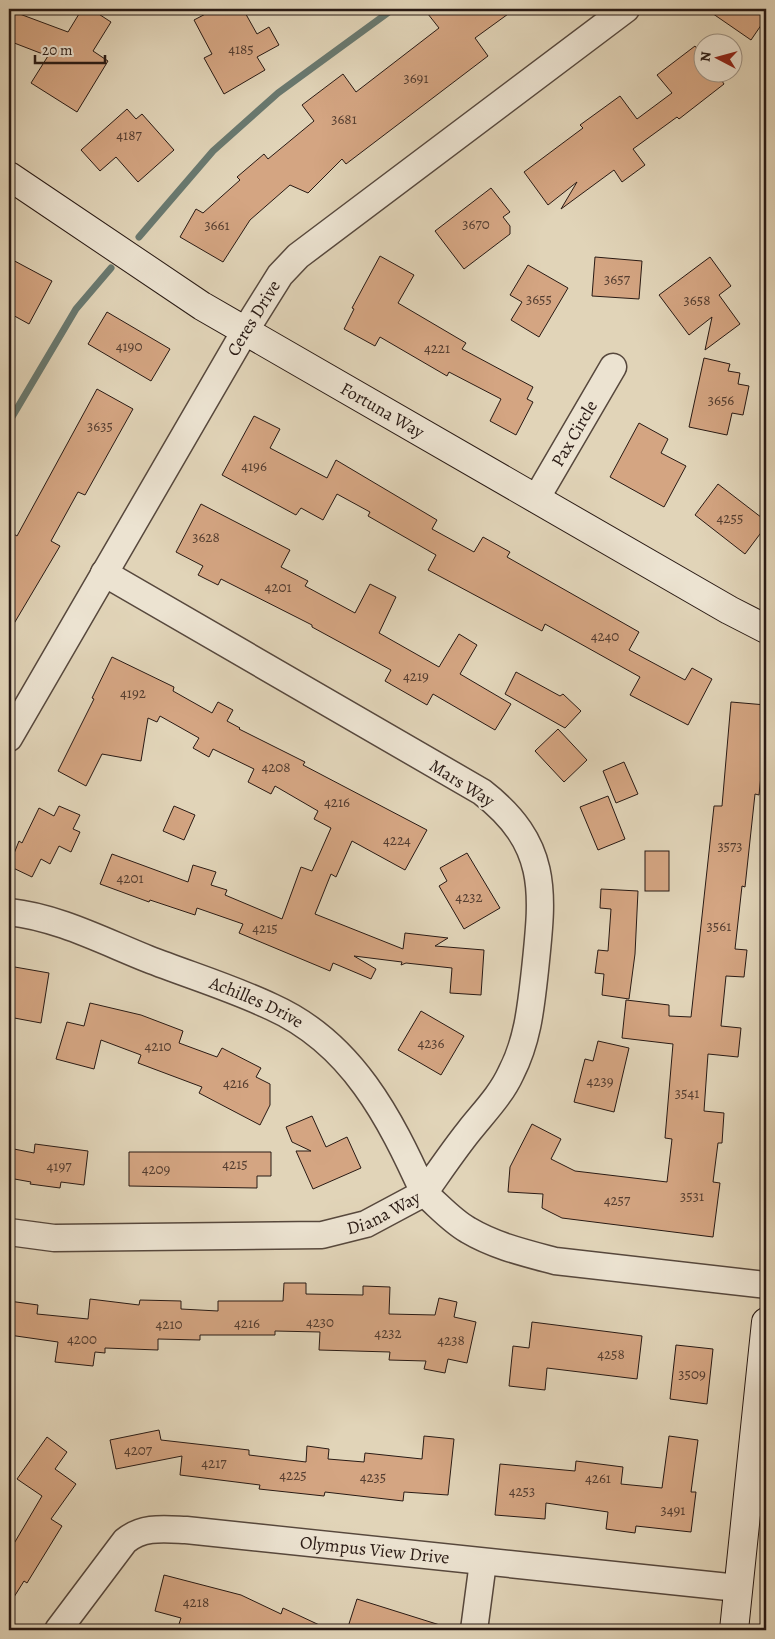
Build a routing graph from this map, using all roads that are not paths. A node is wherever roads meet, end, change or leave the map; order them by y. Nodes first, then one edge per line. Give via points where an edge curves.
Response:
1 (626, 9) edge
2 (9, 176) edge
3 (245, 331) junction
4 (613, 367) dead end
5 (536, 499) junction
6 (104, 573) junction
7 (766, 629) edge
8 (9, 738) edge
9 (9, 912) edge
10 (424, 1193) junction
11 (9, 1232) edge
12 (766, 1285) edge
13 (766, 1322) edge
14 (483, 1562) junction
15 (738, 1588) junction
16 (58, 1630) edge
17 (474, 1630) edge
18 (734, 1630) edge

1 - 3 street, Ceres Drive via 298,256 280,275
2 - 3 street, Fortuna Way via 202,306
3 - 5 street, Fortuna Way
3 - 6 street, Ceres Drive
4 - 5 street, Pax Circle
5 - 7 street, Fortuna Way
6 - 8 street, Ceres Drive
6 - 10 street, Mars Way via 482,792 512,818 522,833 536,866 541,908 528,1027 522,1049 505,1085
9 - 10 street, Achilles Drive via 62,925 272,1007 307,1027 338,1053 364,1083 397,1134
10 - 11 street, Diana Way via 366,1224 322,1235 54,1238
10 - 12 street, Diana Way via 466,1229 524,1253 555,1261
13 - 15 street
14 - 15 street, Olympus View Drive
14 - 16 street, Olympus View Drive via 186,1530 136,1532
14 - 17 street
15 - 18 street

